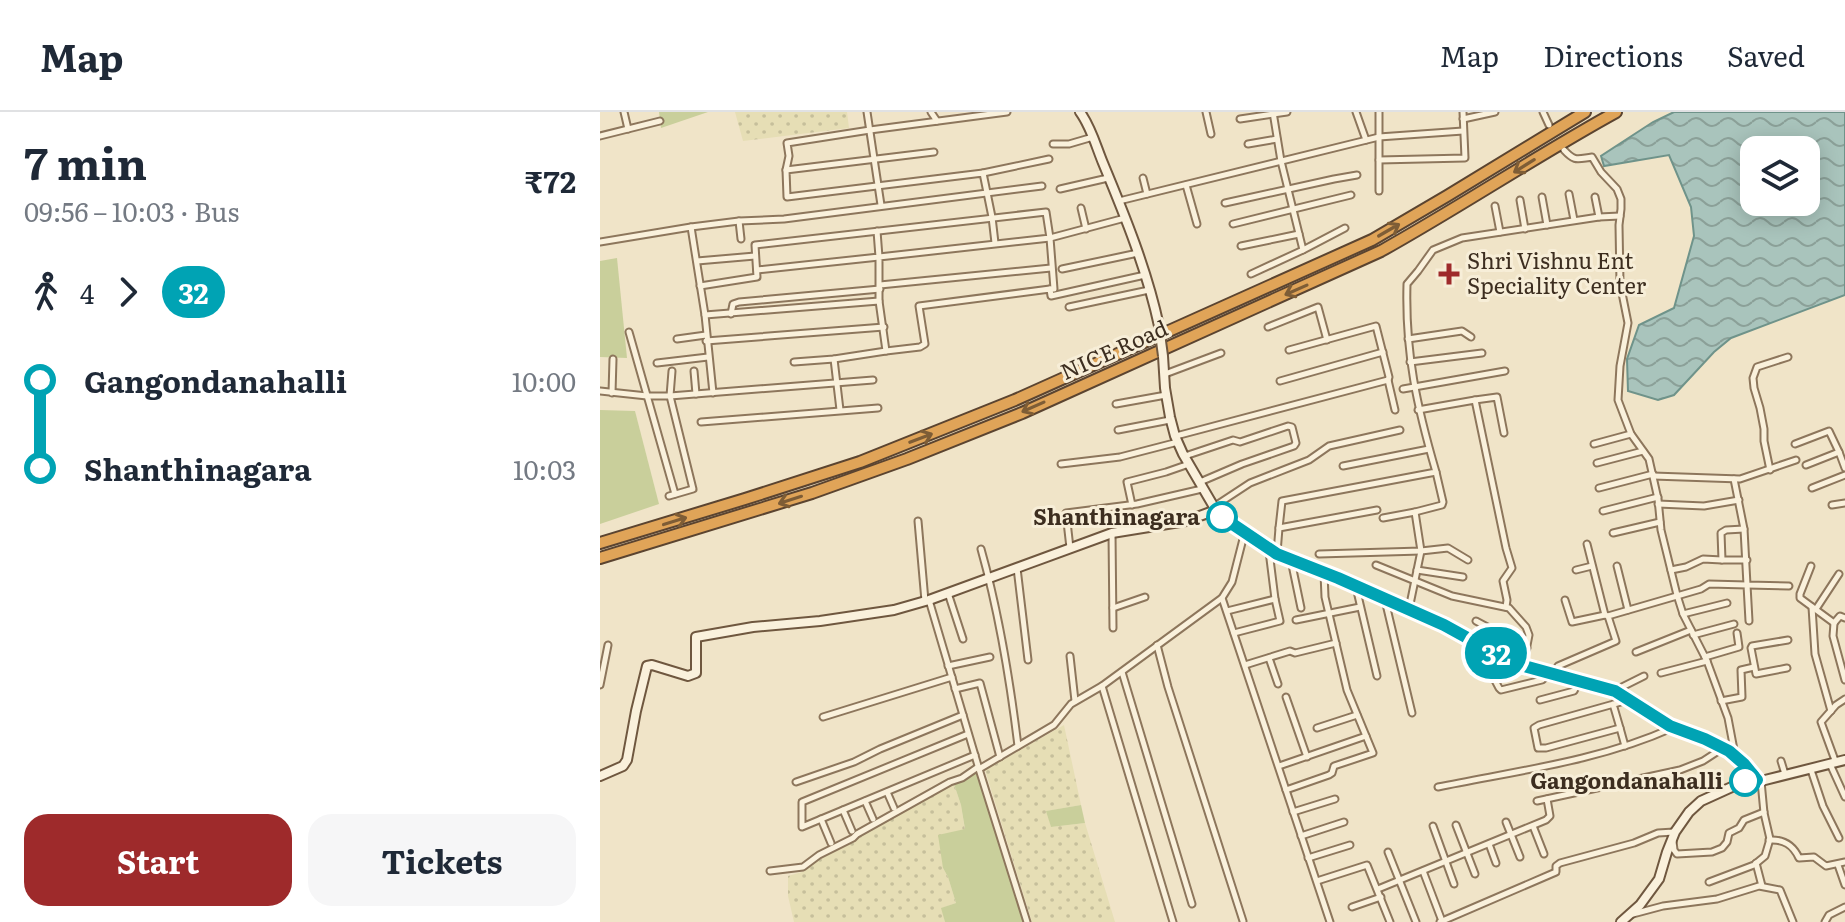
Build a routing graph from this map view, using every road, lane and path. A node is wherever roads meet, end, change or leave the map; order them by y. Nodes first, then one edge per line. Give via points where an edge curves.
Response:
1 (624, 112) edge
2 (867, 112) edge
3 (931, 112) edge
4 (1007, 112) edge
5 (1080, 112) edge
6 (1206, 112) edge
7 (1287, 112) edge
8 (1356, 112) edge
9 (1379, 112) edge
10 (1495, 112) edge
11 (1543, 112) edge
12 (1585, 112) edge
13 (1616, 112) edge
14 (1274, 113) edge
15 (982, 114) edge
16 (1463, 116) edge
17 (1240, 119) dead end
18 (660, 121) dead end
19 (937, 121) junction
20 (1549, 125) dead end
21 (628, 129) junction
22 (870, 130) junction
23 (1463, 131) junction
24 (1211, 134) dead end
25 (600, 136) edge
26 (1093, 137) junction
27 (1379, 137) junction
28 (1277, 139) junction
29 (1366, 140) junction
30 (1053, 144) dead end
31 (1248, 144) dead end
32 (1564, 150) dead end
33 (934, 152) dead end
34 (874, 158) junction
35 (1049, 159) dead end
36 (1379, 160) junction
37 (1281, 161) junction
38 (786, 170) junction
39 (983, 173) junction
40 (1357, 175) dead end
41 (1109, 178) junction
42 (1143, 178) dead end
43 (878, 185) junction
44 (1186, 185) junction
45 (1042, 186) dead end
46 (1060, 189) dead end
47 (1287, 189) junction
48 (1379, 191) dead end
49 (987, 194) junction
50 (1147, 194) junction
51 (1569, 194) dead end
52 (1351, 195) dead end
53 (1542, 197) dead end
54 (1595, 197) dead end
55 (1520, 200) dead end
56 (1118, 202) junction
57 (1225, 203) dead end
58 (881, 205) junction
59 (1495, 206) dead end
60 (1081, 208) dead end
61 (1292, 210) junction
62 (1620, 216) junction
63 (992, 217) junction
64 (1599, 217) junction
65 (1125, 218) junction
66 (1574, 220) junction
67 (739, 221) junction
68 (1197, 224) dead end
69 (1233, 224) dead end
70 (1547, 225) junction
71 (691, 227) junction
72 (1345, 228) dead end
73 (1086, 229) junction
74 (1525, 229) junction
75 (877, 231) junction
76 (1500, 232) junction
77 (1299, 234) junction
78 (1050, 238) junction
79 (741, 239) dead end
80 (600, 242) edge
81 (995, 243) junction
82 (1241, 246) dead end
83 (1303, 250) junction
84 (1138, 253) junction
85 (755, 256) junction
86 (879, 257) junction
87 (697, 261) junction
88 (1051, 268) junction
89 (1062, 269) dead end
90 (757, 270) junction
91 (1251, 274) dead end
92 (1145, 275) junction
93 (700, 286) junction
94 (880, 287) junction
95 (1050, 289) junction
96 (1150, 290) junction
97 (879, 301) junction
98 (1069, 307) dead end
99 (731, 314) junction
100 (705, 315) junction
101 (884, 327) junction
102 (1268, 327) dead end
103 (629, 332) dead end
104 (1471, 337) dead end
105 (706, 338) junction
106 (677, 339) dead end
107 (1408, 339) junction
108 (1327, 340) junction
109 (1289, 350) dead end
110 (886, 351) junction
111 (1383, 351) junction
112 (1221, 353) dead end
113 (1482, 353) dead end
114 (708, 357) junction
115 (1788, 357) dead end
116 (613, 359) dead end
117 (834, 359) junction
118 (794, 362) dead end
119 (1410, 362) junction
120 (657, 363) dead end
121 (672, 371) dead end
122 (694, 371) dead end
123 (1505, 371) dead end
124 (1165, 374) junction
125 (873, 380) dead end
126 (1388, 380) junction
127 (1280, 381) dead end
128 (837, 383) junction
129 (1414, 387) junction
130 (1403, 389) dead end
131 (600, 391) edge
132 (612, 393) junction
133 (713, 393) junction
134 (696, 394) junction
135 (1166, 395) junction
136 (647, 396) junction
137 (670, 396) junction
138 (1475, 400) junction
139 (1116, 404) dead end
140 (878, 408) dead end
141 (840, 410) junction
142 (1395, 410) dead end
143 (1418, 410) junction
144 (1170, 420) junction
145 (701, 422) dead end
146 (1118, 430) dead end
147 (1400, 430) dead end
148 (1504, 433) dead end
149 (1631, 434) junction
150 (1176, 439) junction
151 (1594, 444) dead end
152 (1795, 444) dead end
153 (1429, 449) junction
154 (1643, 451) junction
155 (1839, 452) junction
156 (1186, 460) junction
157 (1796, 460) dead end
158 (1597, 463) dead end
159 (1061, 464) dead end
160 (1806, 465) dead end
161 (1343, 466) dead end
162 (1845, 468) edge
163 (1770, 470) junction
164 (1436, 472) junction
165 (1653, 475) junction
166 (1845, 475) edge
167 (1734, 479) junction
168 (1200, 486) junction
169 (1599, 488) dead end
170 (1812, 488) dead end
171 (1739, 500) junction
172 (1658, 501) junction
173 (1845, 503) edge
174 (1132, 505) junction
175 (1832, 505) dead end
176 (1215, 509) junction
177 (1377, 510) dead end
178 (1603, 511) dead end
179 (1415, 512) junction
180 (1383, 518) dead end
181 (918, 521) dead end
182 (1660, 522) junction
183 (1279, 528) junction
184 (1744, 529) junction
185 (1112, 533) junction
186 (1613, 533) dead end
187 (1245, 534) junction
188 (600, 543) edge
189 (1587, 544) dead end
190 (1070, 548) junction
191 (981, 549) dead end
192 (1421, 551) junction
193 (1273, 552) junction
194 (1319, 554) dead end
195 (600, 558) edge
196 (1291, 560) junction
197 (1468, 560) dead end
198 (1722, 560) junction
199 (1747, 560) junction
200 (1376, 565) dead end
201 (1592, 566) junction
202 (1617, 566) dead end
203 (1811, 566) dead end
204 (1017, 568) junction
205 (1417, 570) junction
206 (1576, 570) dead end
207 (1671, 570) junction
208 (1324, 573) junction
209 (1839, 574) dead end
210 (1463, 577) dead end
211 (989, 578) junction
212 (1415, 581) junction
213 (1747, 585) junction
214 (1356, 586) junction
215 (1789, 586) dead end
216 (1598, 588) junction
217 (1587, 591) dead end
218 (947, 592) junction
219 (1677, 595) junction
220 (1145, 597) dead end
221 (1222, 598) junction
222 (1275, 599) junction
223 (927, 600) junction
224 (1385, 600) junction
225 (1565, 600) dead end
226 (1727, 603) dead end
227 (1360, 607) junction
228 (1506, 607) junction
229 (1113, 608) junction
230 (1301, 608) dead end
231 (1814, 608) junction
232 (1409, 610) junction
233 (1628, 610) junction
234 (1227, 611) junction
235 (1329, 613) junction
236 (1683, 614) junction
237 (1607, 615) junction
238 (1845, 618) edge
239 (1296, 620) dead end
240 (1476, 621) dead end
241 (1749, 621) dead end
242 (1834, 623) junction
243 (1734, 624) dead end
244 (1113, 628) dead end
245 (1692, 632) junction
246 (1234, 633) junction
247 (1737, 633) dead end
248 (963, 639) dead end
249 (1788, 640) dead end
250 (1336, 643) junction
251 (608, 645) dead end
252 (1157, 645) junction
253 (1527, 648) junction
254 (1488, 649) junction
255 (603, 652) edge
256 (1636, 652) dead end
257 (1070, 656) dead end
258 (990, 657) dead end
259 (1269, 658) junction
260 (1706, 659) junction
261 (1028, 660) dead end
262 (1245, 665) junction
263 (948, 666) junction
264 (1523, 666) junction
265 (1754, 667) junction
266 (1787, 668) dead end
267 (1122, 672) junction
268 (1661, 673) dead end
269 (1551, 674) junction
270 (601, 676) edge
271 (1377, 676) dead end
272 (1644, 676) dead end
273 (952, 677) junction
274 (1576, 680) junction
275 (1845, 680) edge
276 (1278, 684) dead end
277 (600, 685) edge
278 (1102, 686) junction
279 (955, 689) junction
280 (1617, 693) junction
281 (1286, 697) dead end
282 (1845, 699) edge
283 (1540, 700) dead end
284 (1629, 700) junction
285 (1075, 701) junction
286 (1721, 701) junction
287 (1613, 704) junction
288 (1831, 711) junction
289 (1412, 713) dead end
290 (963, 715) junction
291 (1357, 715) junction
292 (823, 717) dead end
293 (1673, 727) junction
294 (1317, 728) dead end
295 (1620, 728) junction
296 (968, 734) junction
297 (1366, 736) junction
298 (1018, 746) junction
299 (1625, 746) junction
300 (1723, 748) junction
301 (975, 755) junction
302 (1736, 756) junction
303 (1000, 757) junction
304 (1307, 757) junction
305 (1781, 761) dead end
306 (1837, 762) edge
307 (1279, 766) junction
308 (978, 768) junction
309 (1811, 770) junction
310 (1785, 774) junction
311 (600, 776) edge
312 (1759, 780) junction
313 (796, 782) dead end
314 (1438, 787) dead end
315 (1286, 790) junction
316 (887, 792) junction
317 (1845, 797) edge
318 (1335, 799) dead end
319 (1547, 799) junction
320 (865, 801) junction
321 (1537, 801) dead end
322 (894, 808) dead end
323 (843, 810) junction
324 (1293, 812) junction
325 (1764, 812) junction
326 (821, 819) junction
327 (873, 819) dead end
328 (1344, 822) dead end
329 (1506, 822) dead end
330 (1456, 825) dead end
331 (1433, 826) dead end
332 (1533, 826) junction
333 (852, 831) dead end
334 (1511, 834) junction
335 (1674, 835) junction
336 (1301, 836) junction
337 (1839, 838) dead end
338 (1769, 840) junction
339 (831, 843) dead end
340 (1489, 844) junction
341 (1350, 845) dead end
342 (1388, 852) dead end
343 (1467, 853) junction
344 (1544, 854) dead end
345 (1520, 857) dead end
346 (1308, 858) junction
347 (1446, 861) junction
348 (1496, 863) dead end
349 (1756, 863) junction
350 (1842, 864) edge
351 (1423, 870) junction
352 (770, 871) dead end
353 (1475, 874) dead end
354 (1400, 880) junction
355 (1317, 881) junction
356 (1709, 882) dead end
357 (1454, 884) dead end
358 (1845, 885) edge
359 (1763, 886) junction
360 (1378, 889) junction
361 (1381, 897) junction
362 (1192, 904) dead end
363 (1352, 907) dead end
364 (1845, 907) edge
365 (1632, 914) junction
366 (1243, 921) edge
367 (1027, 922) edge
368 (1173, 922) edge
369 (1330, 922) edge
370 (1390, 922) edge
371 (1416, 922) edge
372 (1442, 922) edge
373 (1621, 922) edge
374 (1793, 922) edge
375 (1825, 922) edge

1 - 21 street
2 - 22 street
3 - 19 street
4 - 15 street
5 - 26 street
6 - 24 street
7 - 14 street
8 - 29 street
9 - 27 street
10 - 16 street
11 - 20 street
188 -> 12 highway, NICE Road via 860,462 1015,400 1372,240
13 -> 195 highway, NICE Road via 1381,251 1022,413 866,475
14 - 17 street
14 - 28 street
15 - 19 street
16 - 23 street
18 - 21 street
19 - 22 street
21 - 25 street
22 - 34 street
22 - 38 street via 787,143
23 - 27 street
23 - 36 street via 1465,158
26 - 30 street
26 - 41 street
27 - 29 street
27 - 36 street
28 - 31 street
28 - 37 street
29 - 37 street
32 - 62 street via 1571,159 1592,157 1617,189
33 - 34 street
34 - 38 street
34 - 43 street
35 - 39 street
36 - 48 street
37 - 44 street
37 - 47 street
38 - 43 street via 787,197
39 - 43 street
39 - 49 street
40 - 47 street
41 - 46 street
41 - 56 street
42 - 50 street
43 - 58 street
44 - 50 street
44 - 68 street
45 - 49 street
47 - 57 street
47 - 61 street
49 - 58 street
49 - 63 street
50 - 56 street
51 - 66 street
52 - 61 street
53 - 70 street
54 - 64 street
55 - 74 street
56 - 65 street
58 - 67 street
59 - 76 street
60 - 73 street
61 - 69 street
61 - 77 street
62 - 64 street
62 - 149 street via 1620,283 1628,323 1618,400
63 - 75 street
63 - 78 street via 1046,212
63 - 81 street
64 - 66 street
65 - 73 street
65 - 84 street
66 - 70 street
67 - 71 street
67 - 79 street
70 - 74 street
71 - 80 street
71 - 87 street
72 - 83 street
73 - 78 street
74 - 76 street
75 - 85 street via 755,245
75 - 86 street
76 - 107 street via 1462,238 1433,250 1407,284
77 - 82 street
77 - 83 street
78 - 81 street
78 - 88 street
81 - 86 street
83 - 91 street
84 - 89 street
84 - 92 street
85 - 87 street
85 - 90 street
86 - 90 street
86 - 94 street
87 - 93 street
88 - 94 street
88 - 95 street
90 - 93 street via 757,277
92 - 95 street via 1051,296
92 - 96 street
93 - 100 street
94 - 97 street
94 - 99 street via 739,302
95 - 110 street via 919,306 925,344
96 - 98 street
96 - 124 street, bridge
97 - 99 street
97 - 101 street
99 - 100 street
100 - 105 street
101 - 105 street
101 - 110 street
102 - 108 street via 1318,307
103 - 136 street
104 - 107 street via 1462,331
105 - 106 street
105 - 114 street
107 - 119 street
108 - 109 street
108 - 111 street via 1376,326
110 - 117 street
111 - 126 street
111 - 127 street
112 - 124 street
113 - 119 street
114 - 120 street
114 - 133 street
115 - 163 street via 1754,372
116 - 132 street
117 - 118 street
117 - 128 street
119 - 129 street
121 - 137 street
122 - 134 street
123 - 129 street
124 - 135 street
125 - 128 street
126 - 142 street
126 - 150 street
128 - 133 street
128 - 141 street
129 - 130 street
129 - 143 street
131 - 132 street
132 - 136 street
133 - 134 street
134 - 137 street
135 - 139 street
135 - 144 street
136 - 137 street
136 - 137 street via 672,495 693,489
138 - 143 street
138 - 148 street via 1497,397
138 - 228 street via 1512,564 1502,584
140 - 141 street
141 - 145 street
143 - 153 street
144 - 146 street
144 - 150 street
147 - 176 street via 1329,446 1309,460 1250,483
149 - 151 street
149 - 154 street
150 - 156 street
150 - 159 street via 1120,457
152 - 155 street via 1829,431
153 - 161 street
153 - 164 street
154 - 158 street
154 - 165 street
155 - 160 street
155 - 162 street
156 - 168 street
156 - 168 street via 1233,440 1292,427 1294,446
156 - 174 street via 1166,472 1127,482
157 - 163 street
163 - 167 street
164 - 179 street via 1442,505
164 - 183 street via 1282,501
165 - 167 street
165 - 169 street
165 - 172 street
166 - 170 street
167 - 171 street
168 - 174 street
168 - 176 street
171 - 172 street via 1704,506
171 - 184 street
172 - 178 street
172 - 182 street
173 - 175 street
174 - 190 street via 1066,513
176 - 185 street via 1186,521
176 - 187 street
177 - 183 street
179 - 180 street
179 - 192 street
181 - 223 street
182 - 186 street
182 - 207 street
183 - 193 street
184 - 198 street via 1721,533
184 - 199 street
185 - 190 street
185 - 229 street
187 - 193 street
187 - 221 street
189 - 201 street
190 - 204 street
191 - 211 street
192 - 194 street
192 - 197 street via 1448,548
192 - 205 street
193 - 196 street
193 - 222 street
196 - 208 street
196 - 230 street
198 - 199 street
198 - 207 street via 1703,559
199 - 213 street
200 - 212 street
201 - 206 street
201 - 216 street
202 - 233 street
203 - 231 street via 1800,594
204 - 211 street
204 - 261 street
205 - 210 street
205 - 212 street
207 - 219 street
208 - 214 street
208 - 235 street
209 - 231 street
211 - 218 street
211 - 298 street
212 - 228 street via 1452,596
212 - 232 street
213 - 215 street
213 - 219 street via 1707,584
213 - 241 street
214 - 224 street
214 - 227 street
216 - 217 street
216 - 237 street
218 - 223 street
218 - 248 street
219 - 233 street
219 - 236 street
220 - 229 street
221 - 234 street
221 - 252 street
222 - 234 street
222 - 246 street via 1280,621
223 - 263 street
223 - 311 street via 864,615 696,637 693,675 647,666 627,760
224 - 232 street
224 - 289 street
225 - 237 street via 1572,622
226 - 236 street
227 - 235 street
227 - 271 street
228 - 253 street via 1526,627
229 - 244 street
231 - 242 street
231 - 288 street via 1815,654
232 - 254 street
233 - 237 street
234 - 246 street
235 - 239 street
235 - 250 street
236 - 245 street
237 - 269 street via 1616,641
238 - 242 street
240 - 253 street
242 - 275 street
243 - 245 street
245 - 256 street
245 - 260 street
246 - 262 street
247 - 260 street via 1739,647
249 - 265 street via 1752,646
250 - 259 street
250 - 291 street
251 - 255 street
252 - 267 street
252 - 366 street
253 - 264 street
254 - 264 street
254 - 269 street via 1489,667 1501,690
255 - 270 street
257 - 285 street
258 - 263 street
259 - 262 street
259 - 276 street
260 - 268 street
260 - 286 street
262 - 307 street
263 - 273 street
264 - 269 street
265 - 266 street via 1757,674
265 - 286 street via 1741,670 1742,697
267 - 278 street
267 - 362 street
269 - 274 street
270 - 277 street
272 - 280 street
273 - 279 street
273 - 292 street
274 - 280 street
274 - 283 street via 1574,691
278 - 285 street
278 - 368 street
279 - 290 street
279 - 303 street via 980,683
280 - 284 street
281 - 304 street
282 - 288 street
284 - 287 street
284 - 293 street
285 - 298 street via 1054,725
286 - 302 street
287 - 295 street
287 - 295 street via 1539,725 1535,739 1541,749
288 - 306 street via 1821,725
290 - 296 street
290 - 313 street
291 - 294 street
291 - 297 street
293 - 299 street
293 - 300 street
295 - 299 street
296 - 301 street
296 - 326 street via 802,802 802,827
297 - 304 street
297 - 315 street via 1373,753
298 - 303 street
299 - 314 street
300 - 302 street
300 - 319 street via 1680,770
301 - 308 street
301 - 316 street
302 - 312 street
303 - 308 street
304 - 307 street
305 - 310 street
306 - 309 street
306 - 317 street
307 - 315 street
308 - 352 street via 803,867
308 - 367 street
309 - 310 street
309 - 337 street
310 - 312 street
312 - 325 street
312 - 335 street via 1701,801
315 - 324 street
316 - 320 street
316 - 322 street
318 - 324 street
319 - 321 street
319 - 332 street via 1550,816
320 - 323 street
320 - 327 street
323 - 326 street
323 - 333 street
324 - 336 street
325 - 335 street via 1744,820 1712,852 1677,854
325 - 338 street
326 - 339 street
328 - 336 street
329 - 334 street
330 - 343 street
331 - 347 street
332 - 334 street
332 - 344 street
334 - 340 street
334 - 345 street
335 - 365 street via 1659,879
335 - 372 street via 1658,833 1560,863 1556,872
336 - 346 street
338 - 349 street via 1765,856
338 - 350 street via 1785,842 1799,858 1814,857 1826,866
340 - 343 street
340 - 348 street
341 - 346 street
342 - 354 street
343 - 347 street
343 - 353 street
346 - 355 street
347 - 351 street
347 - 357 street
349 - 356 street
349 - 359 street
350 - 358 street
351 - 354 street
351 - 372 street
354 - 360 street
354 - 371 street
355 - 360 street via 1367,865
355 - 369 street
359 - 365 street
359 - 374 street via 1780,890
360 - 361 street
361 - 363 street
361 - 370 street
364 - 375 street
365 - 373 street

